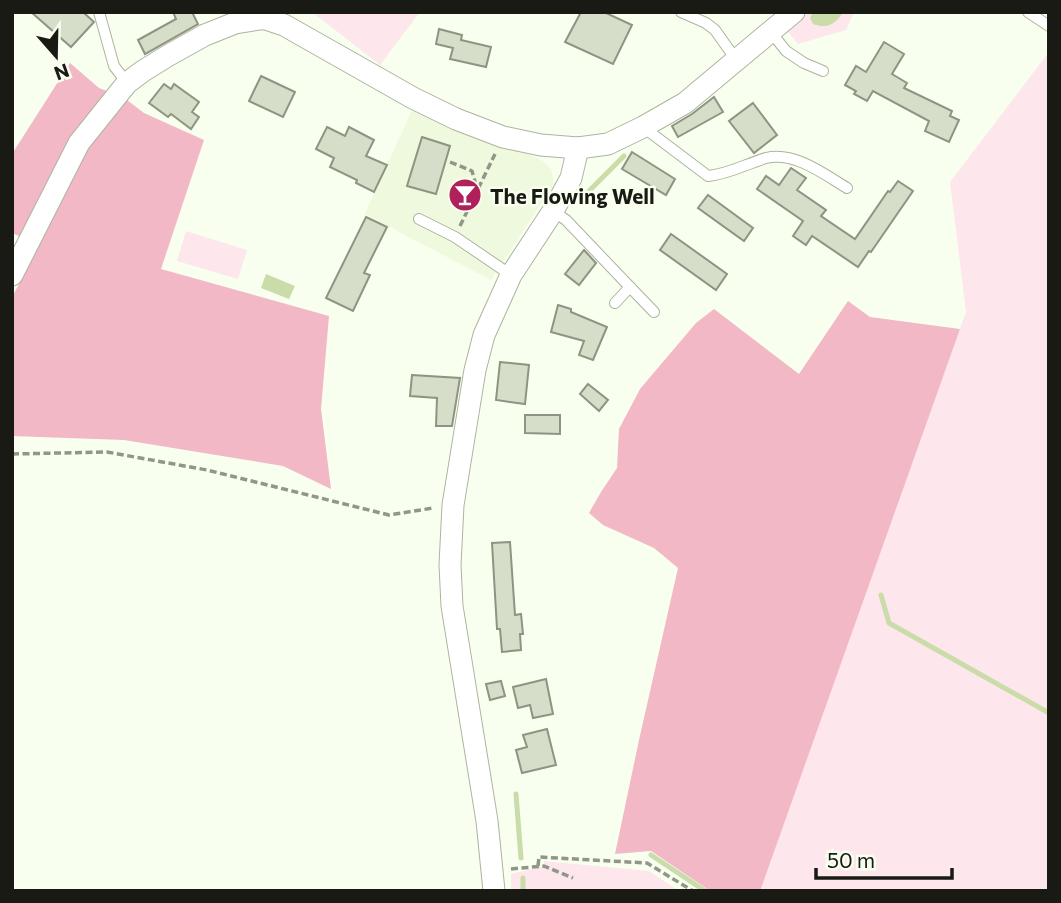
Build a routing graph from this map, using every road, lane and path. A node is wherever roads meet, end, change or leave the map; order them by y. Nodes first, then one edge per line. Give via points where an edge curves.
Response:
1 (99, 12) edge
2 (681, 12) edge
3 (794, 12) edge
4 (1028, 12) edge
5 (1049, 26) edge
6 (771, 32) junction
7 (737, 61) junction
8 (823, 71) dead end
9 (127, 83) junction
10 (643, 127) junction
11 (503, 137) junction
12 (578, 148) junction
13 (450, 162) dead end
14 (847, 188) dead end
15 (478, 191) junction
16 (553, 211) junction
17 (419, 219) dead end
18 (455, 237) junction
19 (12, 275) edge
20 (511, 275) junction
21 (630, 287) junction
22 (615, 303) dead end
23 (654, 312) dead end
24 (12, 454) edge
25 (453, 505) junction
26 (538, 866) junction
27 (507, 869) dead end
28 (573, 878) dead end
29 (494, 891) edge
30 (694, 891) edge

1 - 9 lane via 114,66
2 - 7 lane via 715,30
3 - 6 street
4 - 5 lane
6 - 7 street
6 - 8 lane via 786,51
7 - 10 street via 685,103
9 - 11 street via 205,35 235,23 266,19 412,98
9 - 19 street via 79,142
10 - 12 street via 608,144
10 - 14 lane via 707,181 779,157 818,170
11 - 12 street
11 - 15 path
12 - 16 street via 571,178
13 - 15 path via 472,171
15 - 18 path
16 - 20 street
16 - 21 lane
17 - 18 lane
18 - 20 lane
20 - 25 street via 484,335 475,370
21 - 22 lane
21 - 23 lane
24 - 25 path via 107,453 207,470 389,514
25 - 29 street via 453,606
26 - 27 path
26 - 28 path
26 - 30 path via 539,857 647,863

